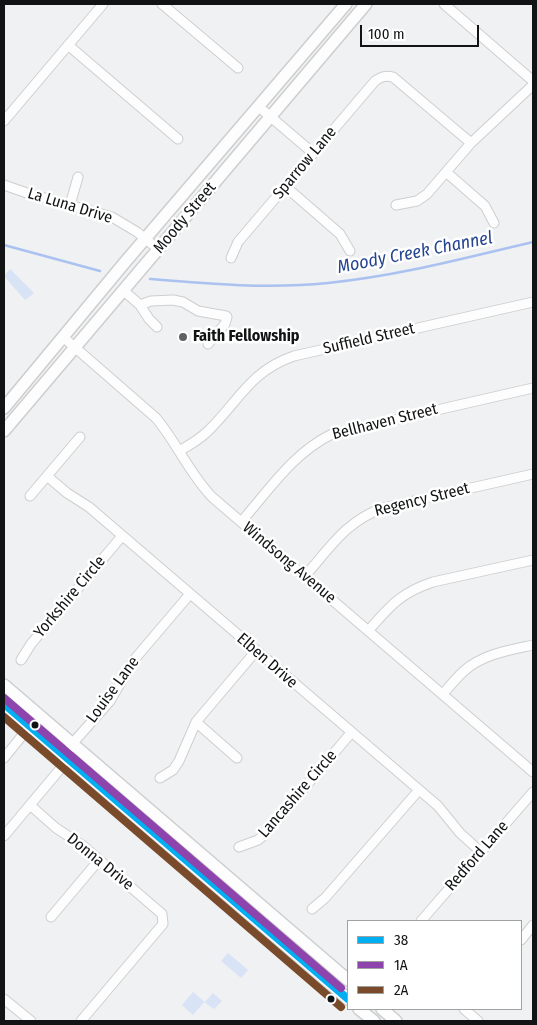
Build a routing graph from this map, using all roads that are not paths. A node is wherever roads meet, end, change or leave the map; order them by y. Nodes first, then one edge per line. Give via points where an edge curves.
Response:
1 (103, 4) edge
2 (162, 4) edge
3 (346, 4) edge
4 (366, 4) edge
5 (444, 4) edge
6 (68, 45) junction
7 (238, 68) dead end
8 (533, 81) edge
9 (533, 85) edge
10 (259, 107) junction
11 (271, 117) junction
12 (4, 121) edge
13 (178, 139) dead end
14 (471, 143) junction
15 (314, 153) junction
16 (446, 172) junction
17 (78, 177) dead end
18 (4, 185) edge
19 (286, 186) junction
20 (70, 205) junction
21 (396, 205) dead end
22 (494, 223) dead end
23 (145, 238) junction
24 (158, 249) junction
25 (350, 251) dead end
26 (231, 258) dead end
27 (124, 290) junction
28 (533, 302) edge
29 (140, 305) junction
30 (157, 327) dead end
31 (63, 338) junction
32 (208, 344) dead end
33 (75, 348) junction
34 (533, 388) edge
35 (4, 408) edge
36 (4, 431) edge
37 (80, 437) dead end
38 (180, 451) junction
39 (533, 474) edge
40 (47, 476) junction
41 (30, 496) dead end
42 (241, 522) junction
43 (122, 536) junction
44 (533, 560) edge
45 (305, 576) junction
46 (190, 594) junction
47 (368, 631) junction
48 (533, 645) edge
49 (256, 652) junction
50 (21, 660) dead end
51 (5, 688) edge
52 (443, 694) junction
53 (4, 704) edge
54 (196, 722) junction
55 (30, 726) junction
56 (351, 732) junction
57 (72, 744) junction
58 (66, 757) junction
59 (4, 758) edge
60 (237, 758) dead end
61 (533, 772) edge
62 (160, 778) dead end
63 (419, 790) junction
64 (533, 792) edge
65 (30, 805) junction
66 (4, 836) edge
67 (239, 847) dead end
68 (481, 852) junction
69 (99, 860) junction
70 (312, 909) dead end
71 (51, 917) dead end
72 (422, 920) edge
73 (533, 925) edge
74 (522, 939) edge
75 (347, 979) edge
76 (4, 998) edge
77 (347, 998) edge
78 (360, 1010) edge
79 (383, 1010) edge
80 (465, 1010) edge
81 (30, 1021) edge
82 (81, 1021) edge
83 (374, 1021) edge
84 (396, 1021) edge
85 (478, 1021) edge

1 - 6 street
2 - 7 street
3 - 10 main road, Moody Street
4 - 11 main road, Moody Street
5 - 8 street
6 - 12 street
6 - 13 street
9 - 14 street
10 - 11 street
10 - 23 main road, Moody Street
11 - 15 street
11 - 24 main road, Moody Street
14 - 15 street, Sparrow Lane via 387,75 375,81
14 - 16 street
15 - 19 street, Sparrow Lane
16 - 21 street via 417,201
16 - 22 street via 485,206
17 - 20 street
18 - 20 street, La Luna Drive
19 - 25 street via 340,234
19 - 26 street, Sparrow Lane via 238,242
20 - 23 street, La Luna Drive via 112,217
23 - 24 street, La Luna Drive
23 - 31 main road, Moody Street
24 - 27 main road, Moody Street
27 - 29 street
27 - 33 main road, Moody Street
28 - 38 street, Suffield Street via 280,361 252,380 208,430
29 - 30 street
29 - 32 street via 173,300 198,311 226,316 225,324
31 - 33 street, Windsong Avenue
31 - 35 main road, Moody Street
33 - 36 main road, Moody Street
33 - 38 street, Windsong Avenue via 156,418
34 - 42 street, Bellhaven Street via 332,434 300,454
37 - 40 street
38 - 42 street, Windsong Avenue via 201,486
39 - 45 street, Regency Street via 369,512 343,532
40 - 41 street
40 - 43 street, Elben Drive
42 - 45 street, Windsong Avenue
43 - 46 street, Elben Drive
43 - 50 street, Yorkshire Circle via 30,644
44 - 47 street via 417,588 401,596
45 - 47 street, Windsong Avenue
46 - 49 street, Elben Drive
46 - 57 street, Louise Lane via 133,661 110,701
47 - 52 street, Windsong Avenue
48 - 52 street via 475,663
49 - 54 street
49 - 56 street, Elben Drive
51 - 57 main road
52 - 61 street, Windsong Avenue
53 - 55 main road
54 - 60 street
54 - 62 street via 174,770
55 - 58 main road
55 - 59 street
56 - 63 street, Elben Drive
56 - 67 street, Lancashire Circle via 265,834
57 - 58 street, Louise Lane
57 - 75 main road
58 - 65 street, Louise Lane via 61,768
58 - 77 main road
63 - 68 street, Elben Drive
63 - 70 street via 326,898
64 - 68 street, Redford Lane
65 - 66 street, Louise Lane
65 - 69 street, Donna Drive
68 - 72 street, Redford Lane
69 - 71 street
69 - 82 street, Donna Drive via 162,914 163,924
73 - 74 street
76 - 81 street
78 - 83 main road
79 - 84 main road
80 - 85 street

